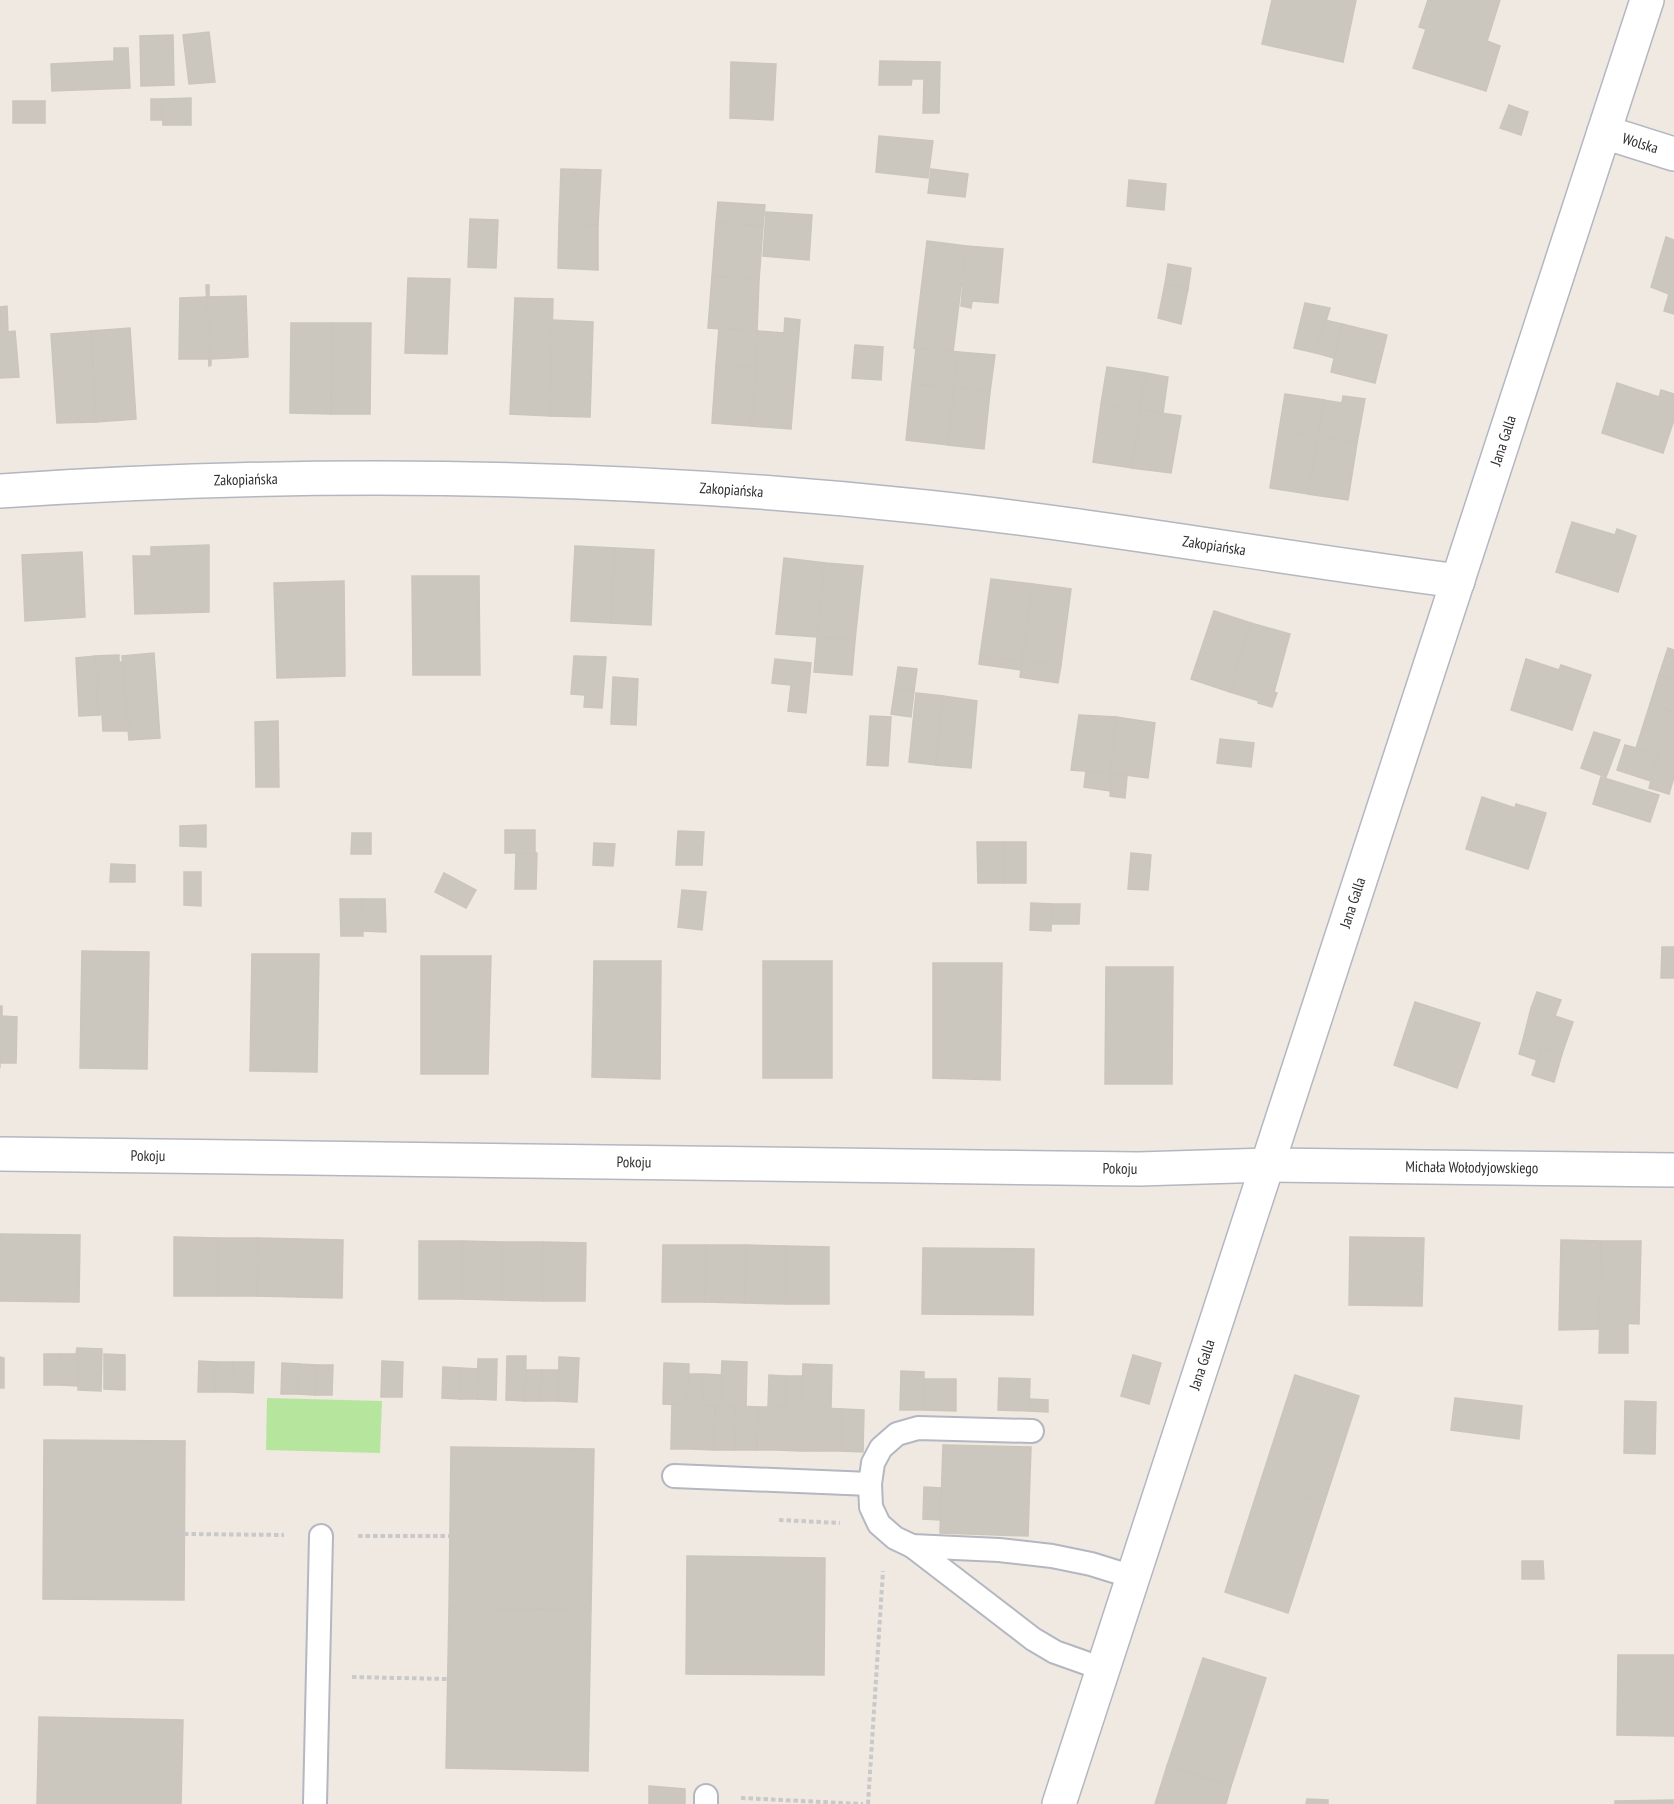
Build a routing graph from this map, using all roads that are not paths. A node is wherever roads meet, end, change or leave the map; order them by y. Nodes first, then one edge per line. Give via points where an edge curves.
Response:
1 (1647, 0) edge
2 (1604, 132) junction
3 (1674, 154) edge
4 (0, 491) edge
5 (1458, 581) junction
6 (0, 1154) edge
7 (1268, 1165) junction
8 (1674, 1170) edge
9 (1032, 1431) dead end
10 (674, 1476) dead end
11 (870, 1484) junction
12 (321, 1536) dead end
13 (912, 1546) junction
14 (1132, 1577) junction
15 (1103, 1669) junction
16 (315, 1804) edge
17 (1059, 1804) edge

1 - 2 street, Jana Galla
2 - 3 street, Wolska
2 - 5 street, Jana Galla
4 - 5 street, Zakopiańska via 220,480 412,478 751,490 1093,528
5 - 7 street, Jana Galla
6 - 7 street, Pokoju via 1139,1169
7 - 8 street, Michała Wołodyjowskiego
7 - 14 street, Jana Galla
9 - 11 lane via 918,1428 897,1434 881,1448 873,1463
10 - 11 lane
11 - 13 lane via 871,1507 879,1524
12 - 16 lane
13 - 14 lane via 1052,1556
13 - 15 lane via 1033,1639 1055,1652
14 - 15 street, Jana Galla
15 - 17 street, Jana Galla

